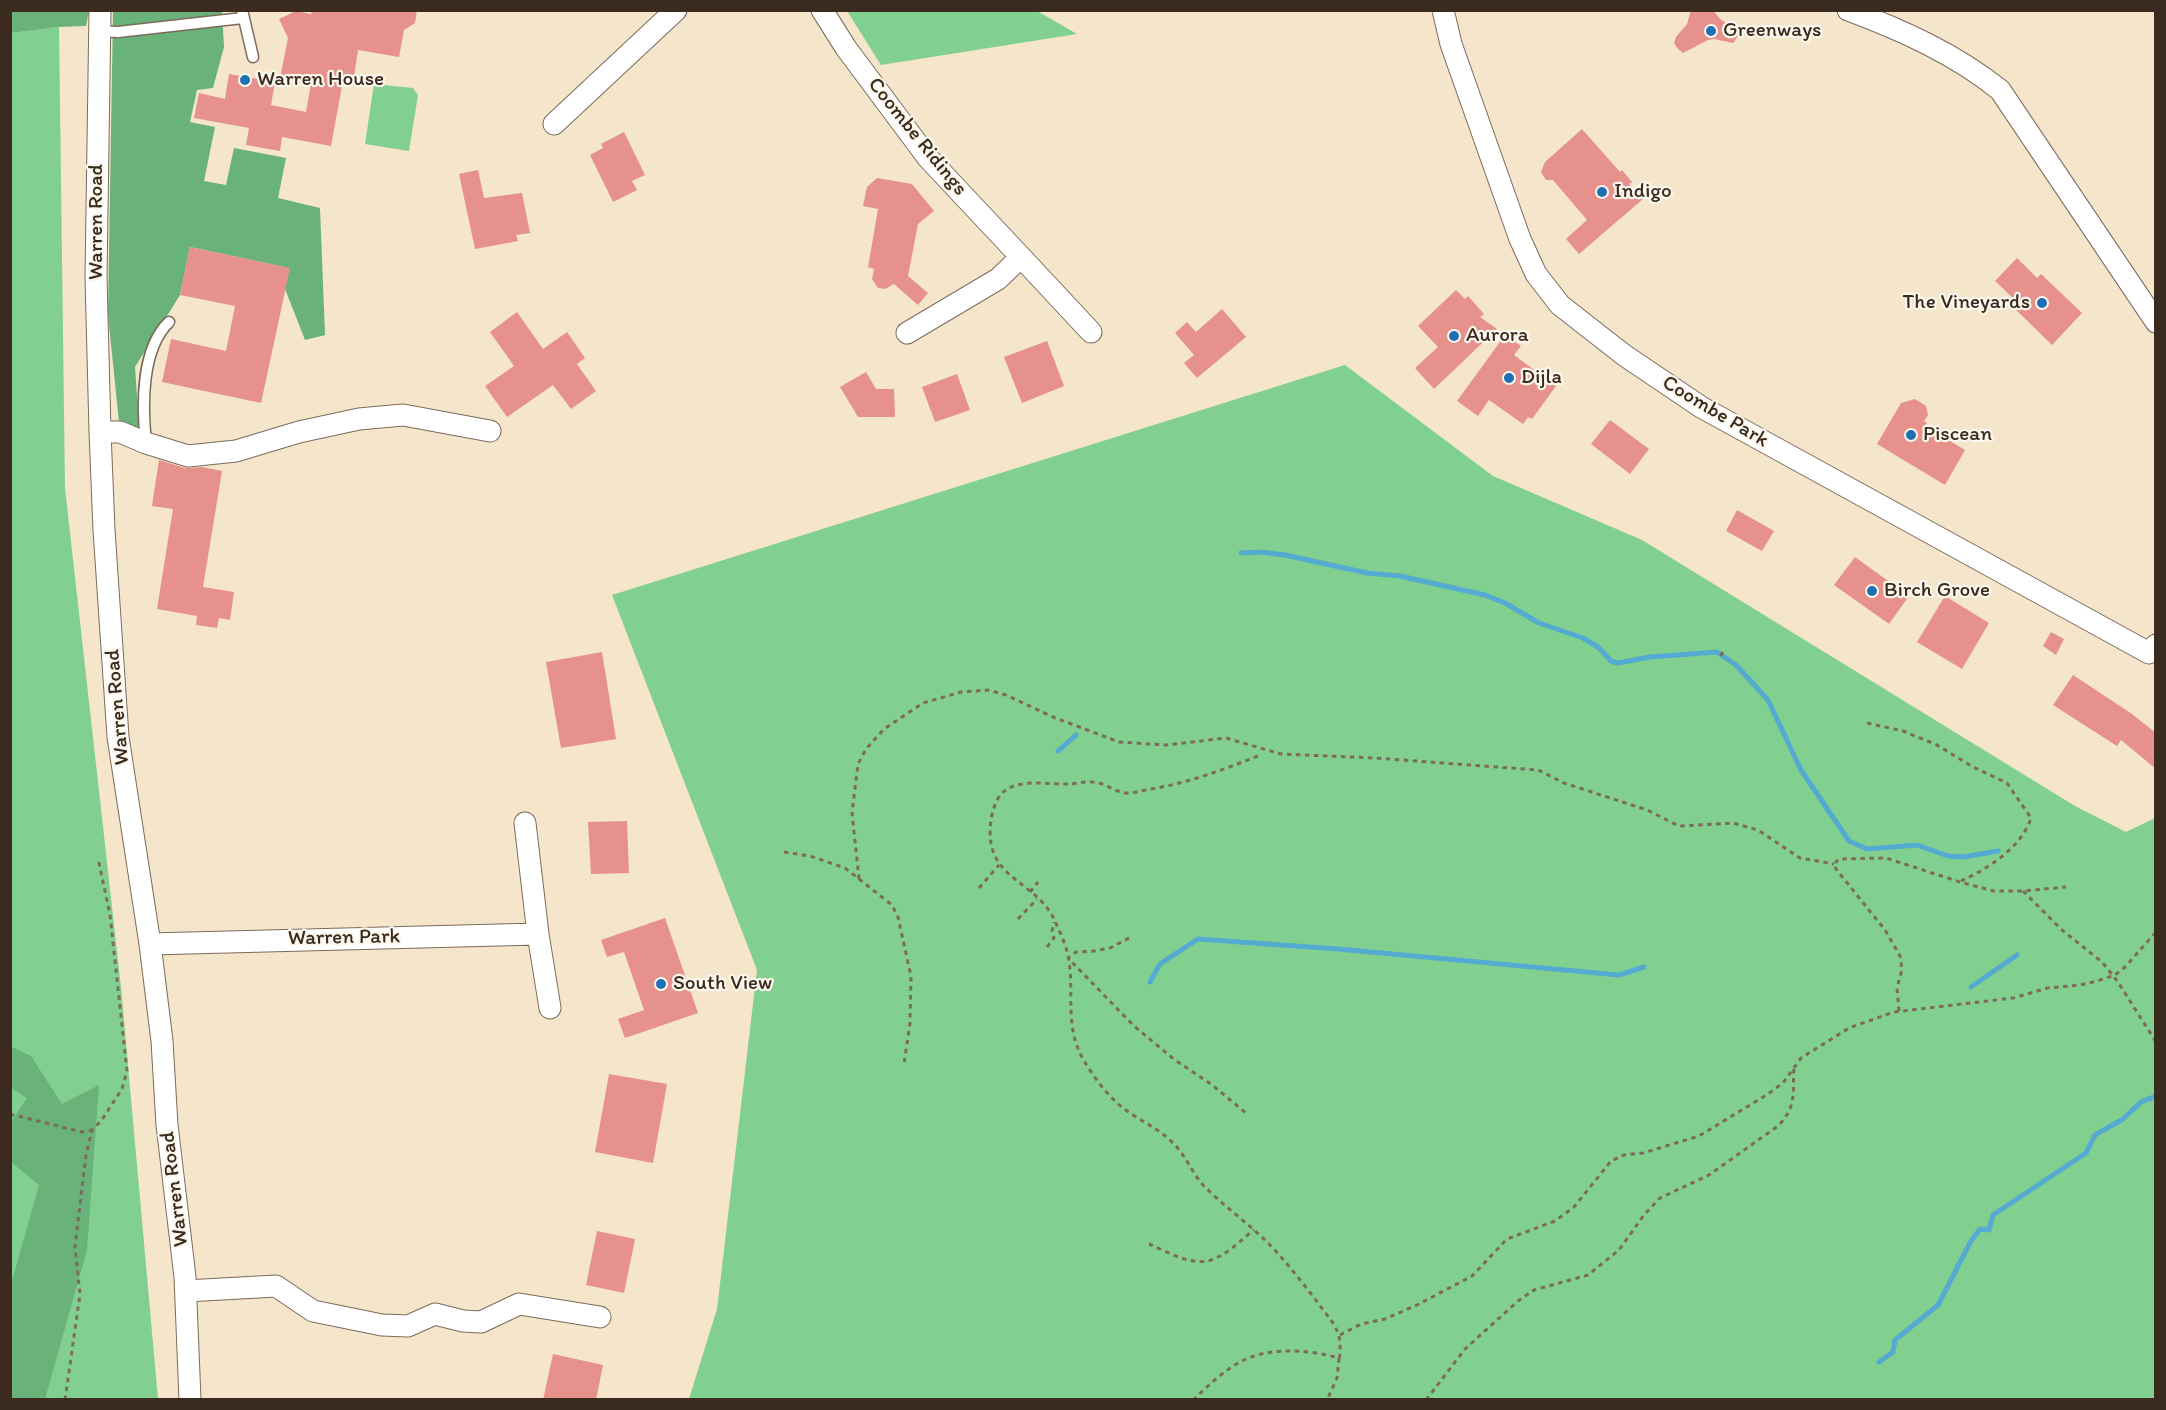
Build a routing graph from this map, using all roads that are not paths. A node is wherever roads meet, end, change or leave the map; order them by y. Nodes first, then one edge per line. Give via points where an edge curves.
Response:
1 (676, 10) edge
2 (822, 10) edge
3 (1443, 10) edge
4 (1848, 10) edge
5 (242, 14) edge
6 (99, 21) edge
7 (253, 57) dead end
8 (554, 124) dead end
9 (1021, 257) junction
10 (169, 322) dead end
11 (2156, 322) edge
12 (1091, 332) dead end
13 (907, 333) dead end
14 (490, 431) dead end
15 (100, 432) junction
16 (146, 442) junction
17 (2154, 652) edge
18 (525, 823) dead end
19 (537, 934) junction
20 (150, 944) junction
21 (550, 1008) dead end
22 (186, 1291) junction
23 (600, 1317) dead end
24 (190, 1400) edge

1 - 8 street
2 - 9 street, Coombe Ridings via 928,158
3 - 17 street, Coombe Park via 1451,44 1520,239 1536,274 1560,305 1701,407
4 - 11 street via 1935,47 1976,70 2001,90
5 - 6 lane via 118,32
5 - 7 lane
6 - 15 street, Warren Road via 96,277
9 - 12 street, Coombe Ridings
9 - 13 street via 998,279
10 - 16 lane via 154,345 147,374 143,395
14 - 16 street via 403,415 358,419 236,451 188,456
15 - 16 street via 120,432
15 - 20 street, Warren Road via 118,736
18 - 19 street
19 - 20 street, Warren Park
19 - 21 street
20 - 22 street, Warren Road
22 - 23 street via 276,1286 313,1311 390,1325 408,1326 435,1314 482,1322 519,1304
22 - 24 street, Warren Road

